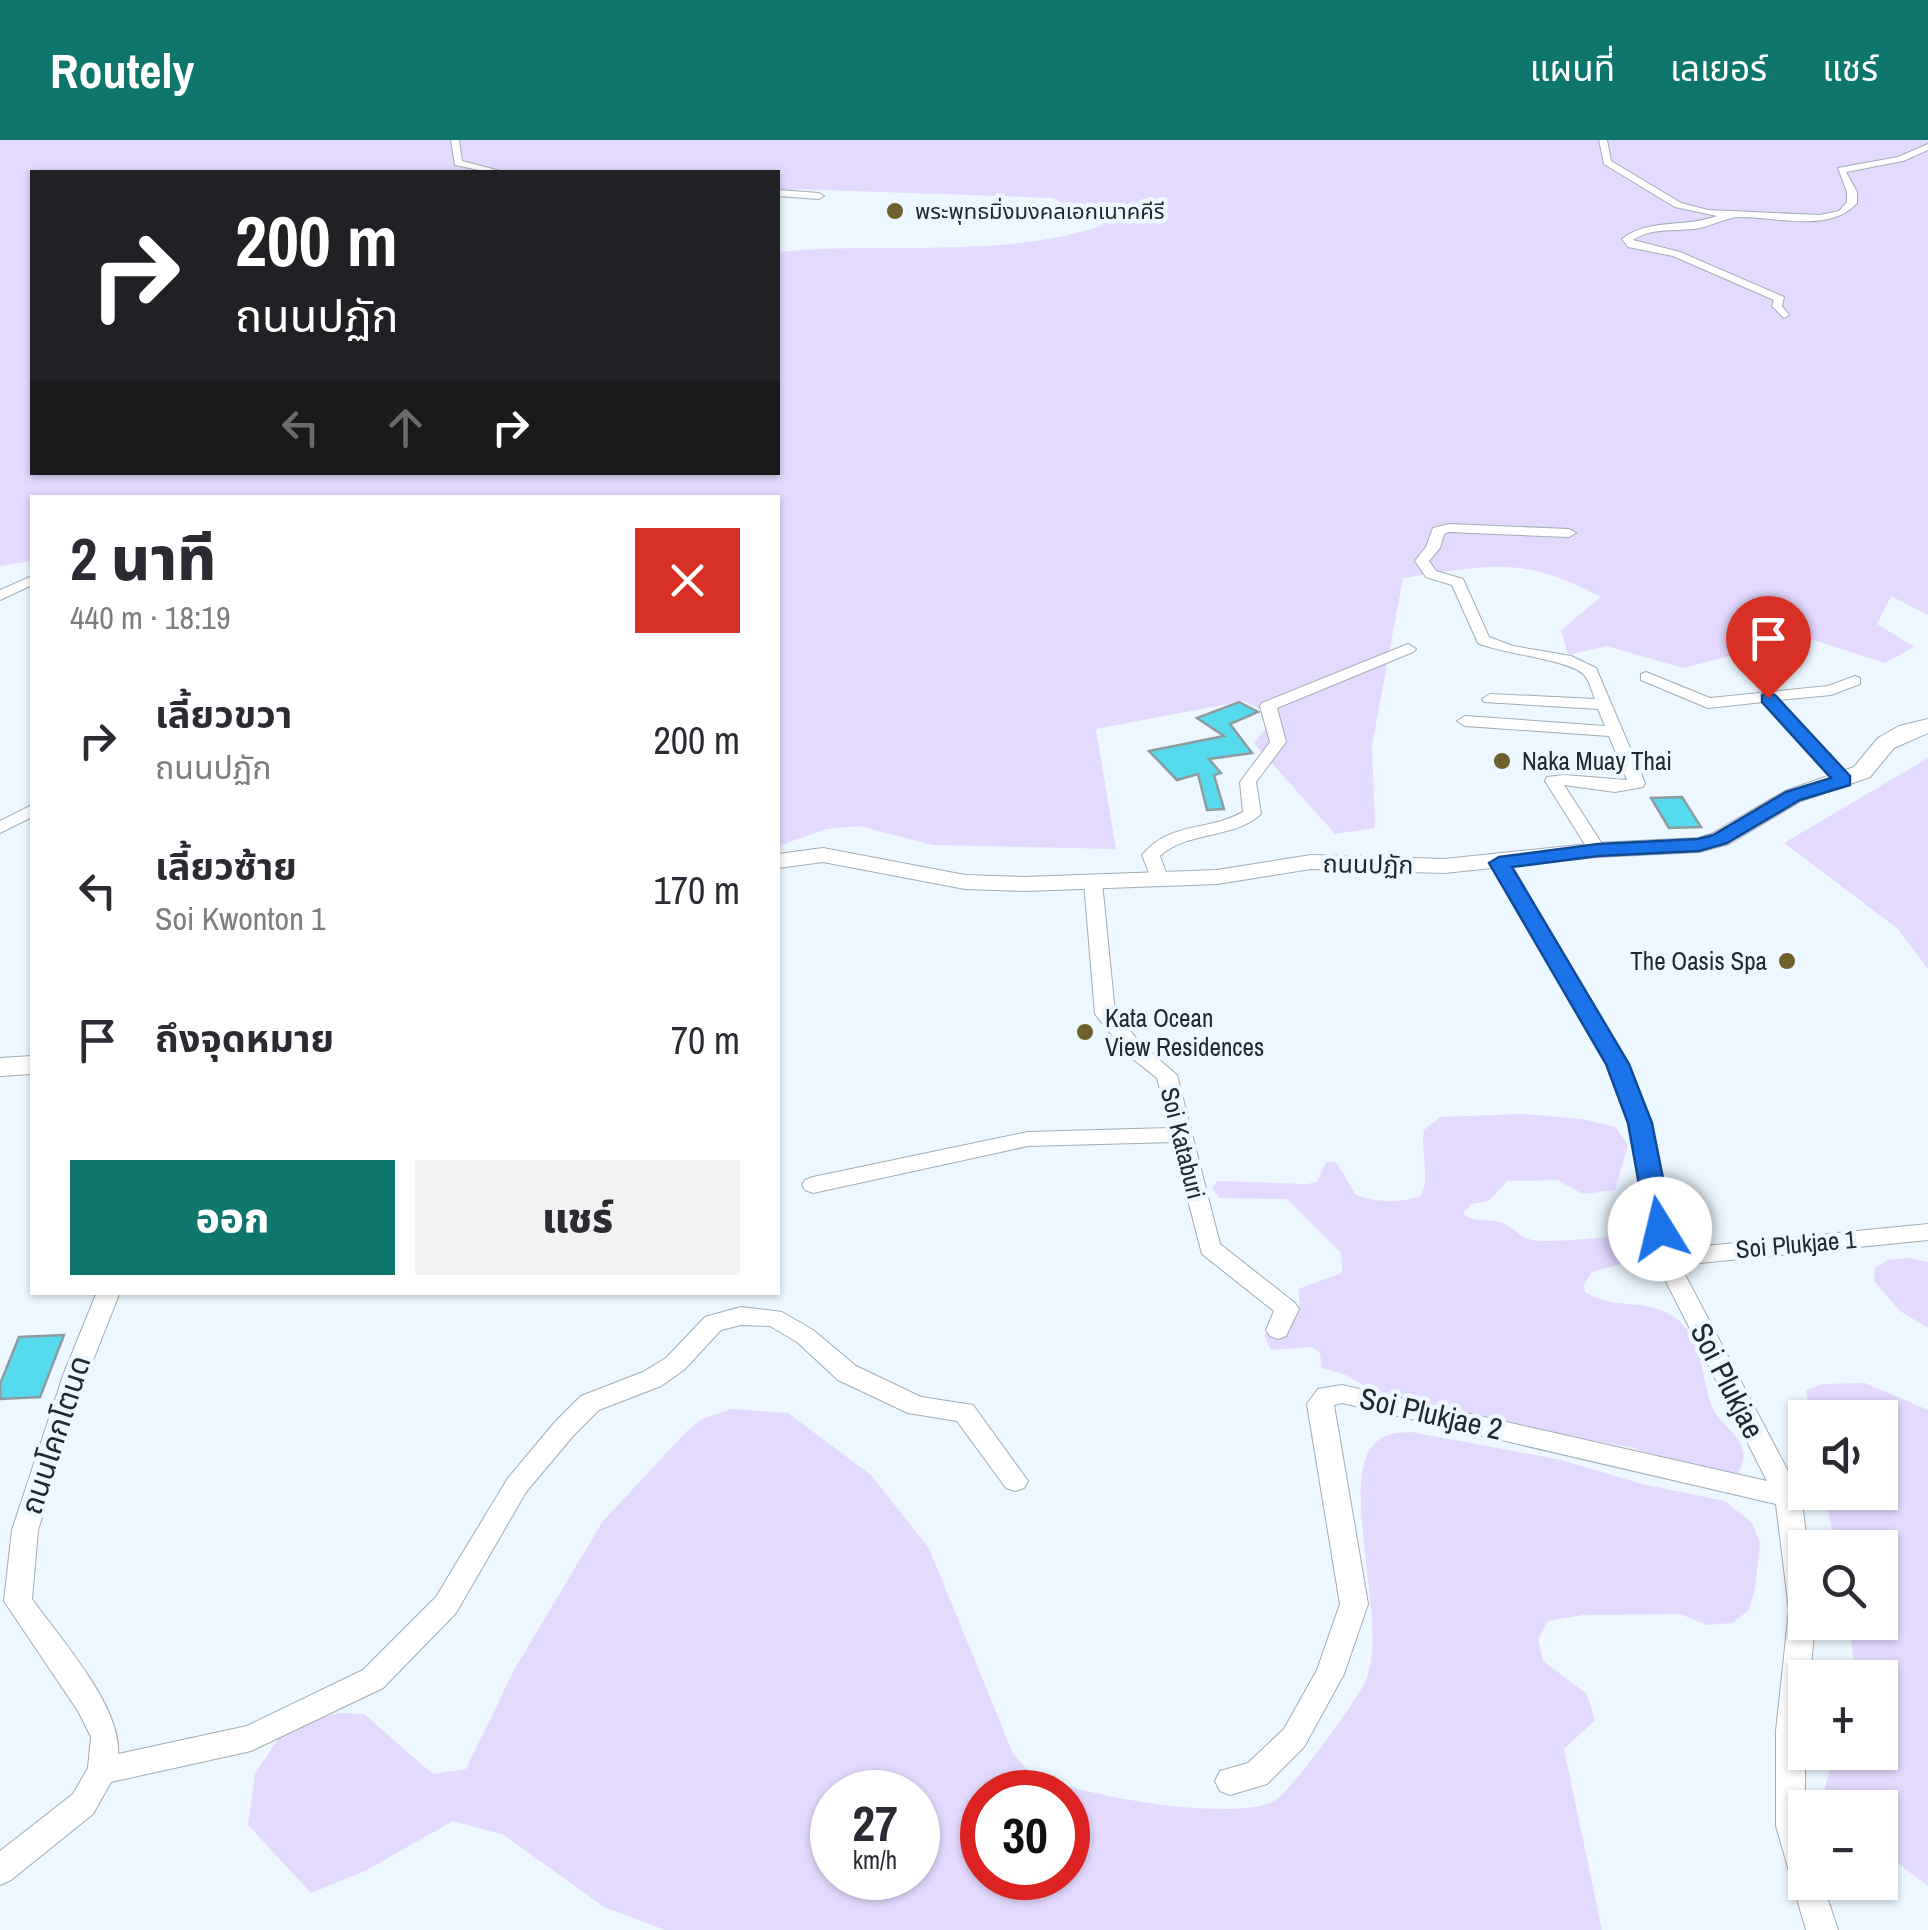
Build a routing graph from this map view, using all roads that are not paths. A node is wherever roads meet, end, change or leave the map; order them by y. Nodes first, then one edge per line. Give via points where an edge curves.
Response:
1 (455, 140) edge
2 (1603, 140) edge
3 (1928, 147) edge
4 (490, 170) edge
5 (780, 192) edge
6 (819, 196) dead end
7 (1734, 214) junction
8 (1784, 316) dead end
9 (1569, 534) dead end
10 (30, 581) edge
11 (0, 596) edge
12 (1408, 649) dead end
13 (1646, 678) dead end
14 (1855, 681) dead end
15 (1768, 698) junction
16 (1490, 699) dead end
17 (1604, 704) junction
18 (1465, 720) dead end
19 (1928, 726) edge
20 (1612, 730) junction
21 (1844, 780) junction
22 (30, 811) edge
23 (0, 828) edge
24 (1598, 850) junction
25 (780, 861) edge
26 (1499, 863) junction
27 (1094, 882) junction
28 (1160, 882) junction
29 (30, 1065) edge
30 (0, 1067) edge
31 (1182, 1135) junction
32 (813, 1185) dead end
33 (1928, 1232) edge
34 (1664, 1258) junction
35 (108, 1295) edge
36 (1278, 1330) dead end
37 (1014, 1481) dead end
38 (1788, 1496) joint
39 (1790, 1510) edge
40 (102, 1770) junction
41 (1230, 1782) dead end
42 (1791, 1790) edge
43 (0, 1870) edge
44 (1813, 1900) edge
45 (1822, 1930) edge

1 - 4 street via 458,163
2 - 7 street via 1607,162 1656,194 1694,210
3 - 7 street via 1840,170 1852,203 1832,216
5 - 6 street
7 - 8 street via 1700,226 1642,230 1627,239 1770,294 1780,300
9 - 17 street via 1448,528 1438,531 1422,560 1431,574 1458,582 1483,640 1520,655 1579,662 1592,671
10 - 11 street
12 - 28 street via 1268,706 1278,742 1248,782 1252,814 1230,826 1170,838 1150,855
13 - 15 street via 1708,703
14 - 15 street
15 - 21 street
16 - 17 street
17 - 20 street
18 - 20 street
19 - 21 main road, ถนนปฏัก via 1886,743 1862,772
20 - 24 street via 1637,783 1619,790 1553,781
21 - 24 main road, ถนนปฏัก via 1793,796 1699,845
22 - 23 street
24 - 26 main road, ถนนปฏัก
25 - 27 main road, ถนนปฏัก via 823,855 966,882
26 - 28 main road, ถนนปฏัก via 1311,862
26 - 34 street, Soi Plukjae via 1618,1064 1640,1123
27 - 28 main road, ถนนปฏัก
27 - 31 street, Soi Kataburi via 1105,1014 1166,1075
29 - 30 main road
31 - 32 street via 1028,1139
31 - 36 street, Soi Kataburi via 1210,1248 1287,1309
33 - 34 street, Soi Plukjae 1
34 - 38 street, Soi Plukjae
35 - 40 street, ถนนโคกโตนด via 25,1530 18,1600 88,1702 105,1737
37 - 40 street via 964,1412 917,1406 847,1374 774,1318 713,1323 675,1364 590,1404 517,1485 446,1605 373,1679 251,1738
38 - 41 street, Soi Plukjae 2 via 1328,1396 1320,1404 1354,1604 1330,1674 1294,1738 1256,1774
39 - 42 street, Soi Plukjae via 1803,1610
40 - 43 street via 83,1804
44 - 45 street

